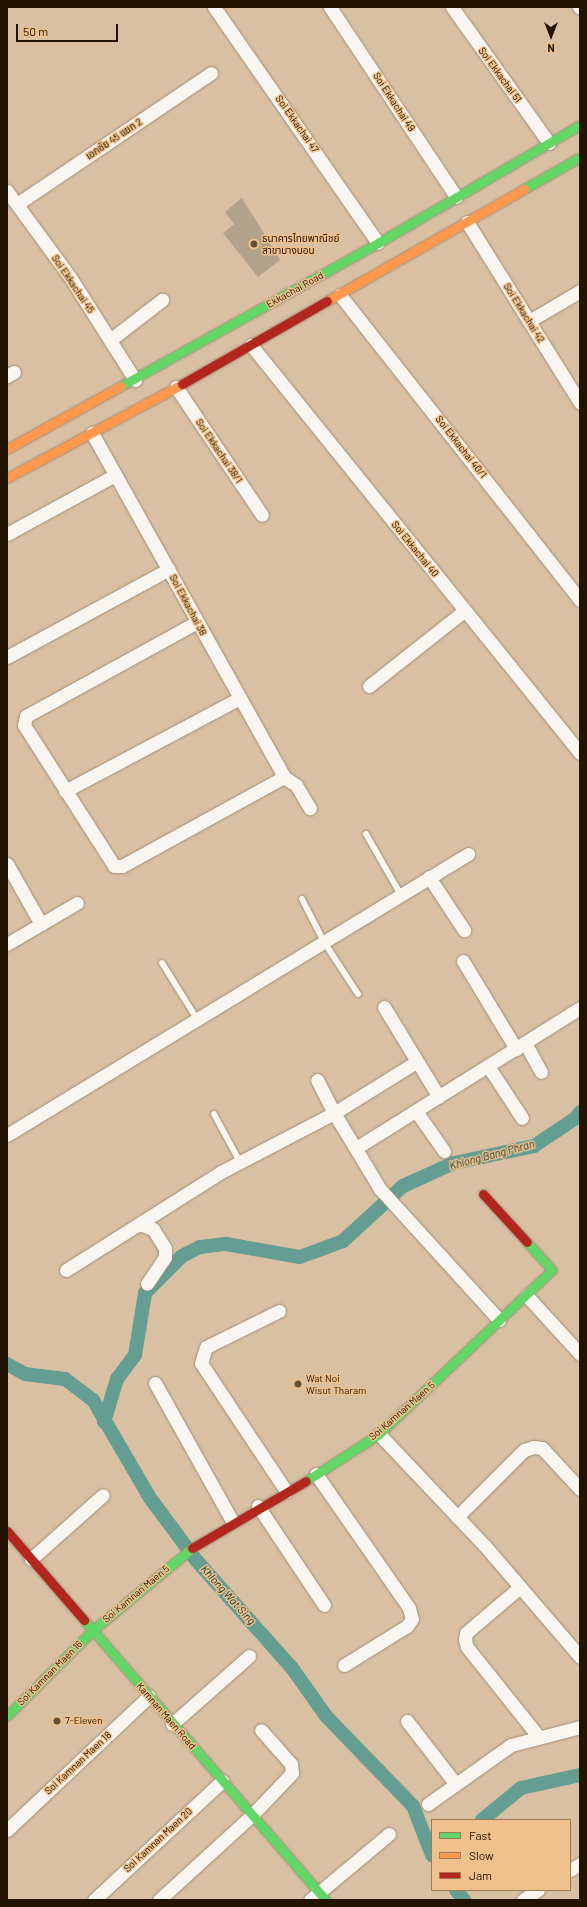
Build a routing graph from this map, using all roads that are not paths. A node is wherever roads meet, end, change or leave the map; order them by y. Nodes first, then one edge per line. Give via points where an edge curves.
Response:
1 (214, 7) edge
2 (330, 7) edge
3 (452, 7) edge
4 (211, 73) dead end
5 (580, 125) edge
6 (549, 143) junction
7 (580, 157) edge
8 (7, 191) edge
9 (456, 197) junction
10 (17, 204) junction
11 (467, 222) junction
12 (378, 243) junction
13 (580, 291) edge
14 (340, 295) junction
15 (162, 300) dead end
16 (529, 321) junction
17 (110, 340) junction
18 (251, 345) junction
19 (134, 380) junction
20 (176, 387) junction
21 (580, 404) edge
22 (92, 433) junction
23 (7, 449) edge
24 (115, 475) junction
25 (7, 478) edge
26 (262, 515) dead end
27 (7, 534) edge
28 (169, 569) junction
29 (580, 600) edge
30 (464, 611) junction
31 (197, 622) junction
32 (7, 657) edge
33 (369, 686) dead end
34 (240, 698) junction
35 (580, 754) edge
36 (284, 777) junction
37 (65, 791) junction
38 (310, 808) dead end
39 (366, 834) dead end
40 (468, 854) dead end
41 (7, 864) edge
42 (429, 877) junction
43 (401, 894) junction
44 (302, 899) dead end
45 (78, 903) dead end
46 (41, 924) junction
47 (464, 930) dead end
48 (324, 942) junction
49 (7, 944) edge
50 (463, 961) dead end
51 (162, 963) dead end
52 (358, 994) dead end
53 (384, 1007) dead end
54 (580, 1008) edge
55 (197, 1019) junction
56 (520, 1046) junction
57 (416, 1062) junction
58 (488, 1066) junction
59 (541, 1072) dead end
60 (317, 1080) dead end
61 (439, 1097) junction
62 (416, 1111) junction
63 (334, 1113) junction
64 (214, 1114) dead end
65 (522, 1118) dead end
66 (7, 1135) edge
67 (356, 1148) junction
68 (444, 1151) dead end
69 (240, 1162) junction
70 (483, 1194) dead end
71 (139, 1224) junction
72 (66, 1270) dead end
73 (147, 1284) dead end
74 (527, 1296) junction
75 (279, 1311) dead end
76 (499, 1320) junction
77 (580, 1354) edge
78 (155, 1383) dead end
79 (379, 1434) junction
80 (316, 1474) junction
81 (580, 1489) edge
82 (286, 1491) junction
83 (103, 1495) dead end
84 (258, 1506) junction
85 (457, 1517) junction
86 (232, 1521) junction
87 (8, 1534) edge
88 (31, 1559) junction
89 (520, 1587) junction
90 (324, 1605) dead end
91 (92, 1631) junction
92 (249, 1656) dead end
93 (580, 1657) edge
94 (344, 1665) dead end
95 (149, 1696) junction
96 (7, 1716) edge
97 (407, 1722) dead end
98 (172, 1724) junction
99 (580, 1727) edge
100 (261, 1730) dead end
101 (538, 1736) junction
102 (222, 1781) junction
103 (455, 1782) junction
104 (428, 1804) dead end
105 (252, 1815) junction
106 (7, 1830) edge
107 (389, 1834) dead end
108 (580, 1864) edge
109 (571, 1869) edge
110 (536, 1891) edge
111 (318, 1897) edge
112 (94, 1900) edge
113 (159, 1900) edge
114 (523, 1900) edge

1 - 12 street, Soi Ekkachai 47
2 - 9 street, Soi Ekkachai 49
3 - 6 street, Soi Ekkachai 51
4 - 10 street, เอกชัย 45 แยก 2
5 - 6 main road, Ekkachai Road
6 - 9 main road, Ekkachai Road
7 - 11 main road
8 - 10 street, Soi Ekkachai 45
9 - 12 main road, Ekkachai Road
10 - 17 street, Soi Ekkachai 45
11 - 14 main road
11 - 16 street, Soi Ekkachai 42
12 - 19 main road, Ekkachai Road
13 - 16 street
14 - 18 main road
14 - 29 street, Soi Ekkachai 40/1
15 - 17 street
16 - 21 street, Soi Ekkachai 42
17 - 19 street, Soi Ekkachai 45
18 - 20 main road
18 - 30 street, Soi Ekkachai 40
19 - 23 main road, Ekkachai Road
20 - 22 main road
20 - 26 street, Soi Ekkachai 38/1
22 - 24 street, Soi Ekkachai 38
22 - 25 main road
24 - 27 street
24 - 28 street, Soi Ekkachai 38
28 - 31 street, Soi Ekkachai 38
28 - 32 street
30 - 33 street
30 - 35 street, Soi Ekkachai 40
31 - 34 street, Soi Ekkachai 38
31 - 37 street via 26,716 24,725
34 - 36 street, Soi Ekkachai 38
34 - 37 street
36 - 37 street via 122,866 114,866 108,861
36 - 38 street via 296,785
39 - 43 lane
40 - 42 street
41 - 46 street
42 - 43 street
42 - 47 street
43 - 48 street
44 - 48 lane
45 - 46 street
46 - 49 street
48 - 52 lane
48 - 55 street
50 - 56 street
51 - 55 lane
53 - 57 street
54 - 56 street
55 - 66 street
56 - 58 street
56 - 59 street
57 - 61 street
57 - 63 street
58 - 61 street
58 - 65 street
60 - 63 street
61 - 62 street
62 - 67 street
62 - 68 street
63 - 67 street
63 - 69 street
64 - 69 lane
67 - 76 street via 380,1188 402,1216
69 - 71 street
70 - 74 main road, Soi Kamnan Maen 5 via 552,1270
71 - 72 street
71 - 73 street via 153,1229 165,1248 165,1257
74 - 76 main road, Soi Kamnan Maen 5
74 - 77 street
75 - 82 street via 206,1347 201,1363
76 - 79 main road, Soi Kamnan Maen 5
78 - 86 street
79 - 80 main road, Soi Kamnan Maen 5
79 - 85 street
80 - 82 main road, Soi Kamnan Maen 5
80 - 94 street via 409,1608 412,1619 407,1626
81 - 85 street via 542,1448 534,1447 524,1450
82 - 84 main road, Soi Kamnan Maen 5
83 - 88 street
84 - 86 main road, Soi Kamnan Maen 5
84 - 90 street
85 - 89 street
86 - 91 main road, Soi Kamnan Maen 5 via 200,1541
87 - 88 main road, Kamnan Maen Road
88 - 91 main road, Kamnan Maen Road
89 - 93 street
89 - 101 street via 466,1633 465,1640 467,1647
91 - 95 main road, Kamnan Maen Road
91 - 96 main road, Soi Kamnan Maen 16
92 - 98 street
95 - 98 main road, Kamnan Maen Road
95 - 106 street, Soi Kamnan Maen 18
97 - 103 street
98 - 102 main road, Kamnan Maen Road
99 - 101 street
100 - 105 street via 291,1764 292,1773
101 - 103 street via 511,1745
102 - 105 main road, Kamnan Maen Road
102 - 112 street, Soi Kamnan Maen 20
103 - 104 street
105 - 111 main road, Kamnan Maen Road
105 - 113 street
107 - 111 street
108 - 109 street
110 - 114 street

